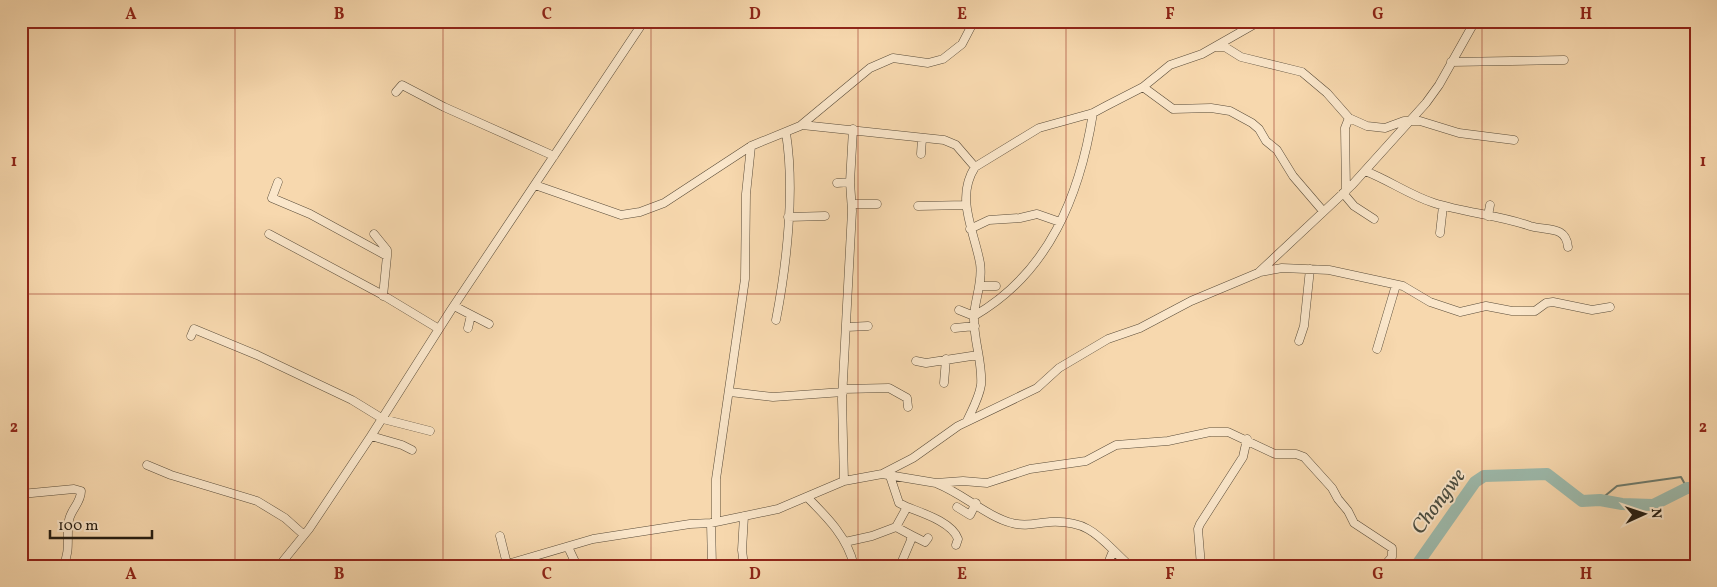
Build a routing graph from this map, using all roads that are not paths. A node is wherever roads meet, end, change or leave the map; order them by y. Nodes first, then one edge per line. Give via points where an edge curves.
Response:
1 (644, 21) edge
2 (974, 21) edge
3 (1260, 21) edge
4 (1475, 21) edge
5 (1212, 48) junction
6 (1564, 60) dead end
7 (1451, 62) junction
8 (1143, 87) junction
9 (396, 92) dead end
10 (1093, 113) junction
11 (1349, 118) junction
12 (1411, 121) junction
13 (802, 125) junction
14 (853, 129) junction
15 (786, 132) junction
16 (922, 138) junction
17 (1514, 140) dead end
18 (751, 146) junction
19 (921, 154) dead end
20 (554, 156) junction
21 (975, 166) junction
22 (1365, 171) junction
23 (278, 182) dead end
24 (850, 182) junction
25 (837, 183) dead end
26 (535, 185) junction
27 (1344, 192) junction
28 (852, 204) junction
29 (877, 204) dead end
30 (1490, 205) dead end
31 (918, 206) dead end
32 (966, 206) junction
33 (1443, 206) junction
34 (1323, 211) junction
35 (825, 216) dead end
36 (1488, 216) junction
37 (788, 217) junction
38 (1374, 219) dead end
39 (1060, 222) junction
40 (970, 229) junction
41 (1440, 233) dead end
42 (269, 234) dead end
43 (374, 234) dead end
44 (1568, 247) dead end
45 (387, 256) junction
46 (1310, 269) junction
47 (1258, 273) junction
48 (1396, 284) junction
49 (981, 286) junction
50 (996, 286) dead end
51 (384, 296) junction
52 (454, 306) junction
53 (1610, 306) dead end
54 (959, 310) dead end
55 (471, 315) junction
56 (974, 316) junction
57 (776, 320) dead end
58 (489, 324) dead end
59 (868, 326) dead end
60 (975, 326) junction
61 (847, 327) junction
62 (468, 328) dead end
63 (955, 328) dead end
64 (439, 329) junction
65 (190, 336) dead end
66 (1299, 341) dead end
67 (1376, 349) dead end
68 (978, 355) junction
69 (946, 359) junction
70 (916, 361) dead end
71 (944, 383) dead end
72 (843, 390) junction
73 (730, 392) junction
74 (908, 407) dead end
75 (382, 418) junction
76 (967, 421) junction
77 (430, 431) dead end
78 (371, 436) junction
79 (1247, 439) junction
80 (412, 450) dead end
81 (147, 465) dead end
82 (886, 475) junction
83 (844, 481) junction
84 (936, 483) junction
85 (21, 494) edge
86 (808, 498) junction
87 (976, 504) junction
88 (907, 507) junction
89 (957, 507) dead end
90 (744, 516) junction
91 (714, 522) junction
92 (896, 527) junction
93 (304, 535) junction
94 (911, 535) junction
95 (500, 536) dead end
96 (928, 538) dead end
97 (845, 542) junction
98 (956, 545) dead end
99 (568, 547) junction
100 (1113, 551) junction
101 (536, 556) junction
102 (504, 565) edge
103 (63, 566) edge
104 (280, 566) edge
105 (538, 566) edge
106 (577, 566) edge
107 (712, 566) edge
108 (744, 566) edge
109 (854, 566) edge
110 (900, 566) edge
111 (1107, 566) edge
112 (1130, 566) edge
113 (1201, 566) edge
114 (1384, 566) edge

1 - 20 street
2 - 13 street via 962,44 943,59 928,63 893,58 884,61 870,68
3 - 5 street
4 - 7 street
5 - 8 street via 1170,65
5 - 11 street via 1225,47 1241,57 1302,72 1328,93
6 - 7 street
7 - 12 street via 1439,85
8 - 10 street
8 - 34 street via 1173,109 1230,111 1252,123 1277,150 1293,176
9 - 20 street via 402,85
10 - 21 street via 1039,128
10 - 39 street via 1080,175
11 - 12 street via 1381,128
11 - 27 street via 1345,128
12 - 17 street via 1436,124 1459,133
12 - 22 street
13 - 14 street
13 - 15 street
14 - 16 street
14 - 24 street
15 - 18 street
15 - 37 street via 790,161
16 - 19 street
16 - 21 street via 956,145
18 - 26 street via 664,203 627,215
18 - 73 street via 746,194 745,279
20 - 26 street
21 - 32 street via 968,177
22 - 27 street
22 - 33 street
23 - 45 street via 272,198 310,214
24 - 25 street
24 - 28 street
26 - 52 street
27 - 34 street
27 - 38 street via 1354,206
28 - 29 street
28 - 61 street
30 - 36 street
31 - 32 street
32 - 40 street
33 - 36 street
33 - 41 street
34 - 47 street
35 - 37 street
36 - 44 street via 1558,230 1567,238
37 - 57 street
39 - 40 street via 1037,214 989,220
39 - 56 street via 1052,242 1035,266 994,304
40 - 49 street via 980,263
42 - 51 street
43 - 45 street via 387,250
45 - 51 street
46 - 47 street via 1282,268
46 - 48 street
46 - 66 street via 1304,326
47 - 76 street via 1191,301 1140,328 1108,339 1059,368 1037,388
48 - 53 street via 1430,302 1460,312 1486,306 1535,311 1553,302 1592,310
48 - 67 street
49 - 50 street
49 - 56 street
51 - 64 street
52 - 55 street
52 - 64 street
54 - 56 street
55 - 58 street
55 - 62 street
56 - 60 street
59 - 61 street
60 - 63 street
60 - 68 street
61 - 72 street
64 - 75 street
65 - 75 street via 194,329 258,355
68 - 69 street
68 - 76 street via 981,383
69 - 70 street via 926,363
69 - 71 street
72 - 73 street via 772,396
72 - 74 street via 889,388 908,398
72 - 83 street
73 - 91 street via 716,479
75 - 77 street
75 - 78 street
76 - 82 street
78 - 80 street
78 - 93 street
79 - 84 street via 1228,432 1210,432 1168,441 1116,446 1086,461 1030,468 987,483
79 - 113 street via 1242,456 1200,524
79 - 114 street via 1275,454 1296,454 1311,464 1332,488 1354,524 1392,548 1392,558
81 - 93 street via 257,501 285,518
82 - 83 street
82 - 84 street
82 - 88 street via 899,503
83 - 86 street
84 - 87 street
85 - 103 street via 81,491 78,506 69,521 68,557
86 - 90 street
86 - 97 street
87 - 89 street via 970,515
87 - 100 street via 999,518 1020,525 1072,522 1083,525
88 - 92 street
88 - 98 street via 932,516 956,532
90 - 91 street
90 - 108 street
91 - 99 street via 593,539
91 - 107 street
92 - 94 street
92 - 97 street
93 - 104 street
94 - 96 street via 925,542
94 - 110 street
95 - 102 street
97 - 109 street
99 - 101 street
99 - 106 street
100 - 111 street
100 - 112 street
101 - 102 street
101 - 105 street

